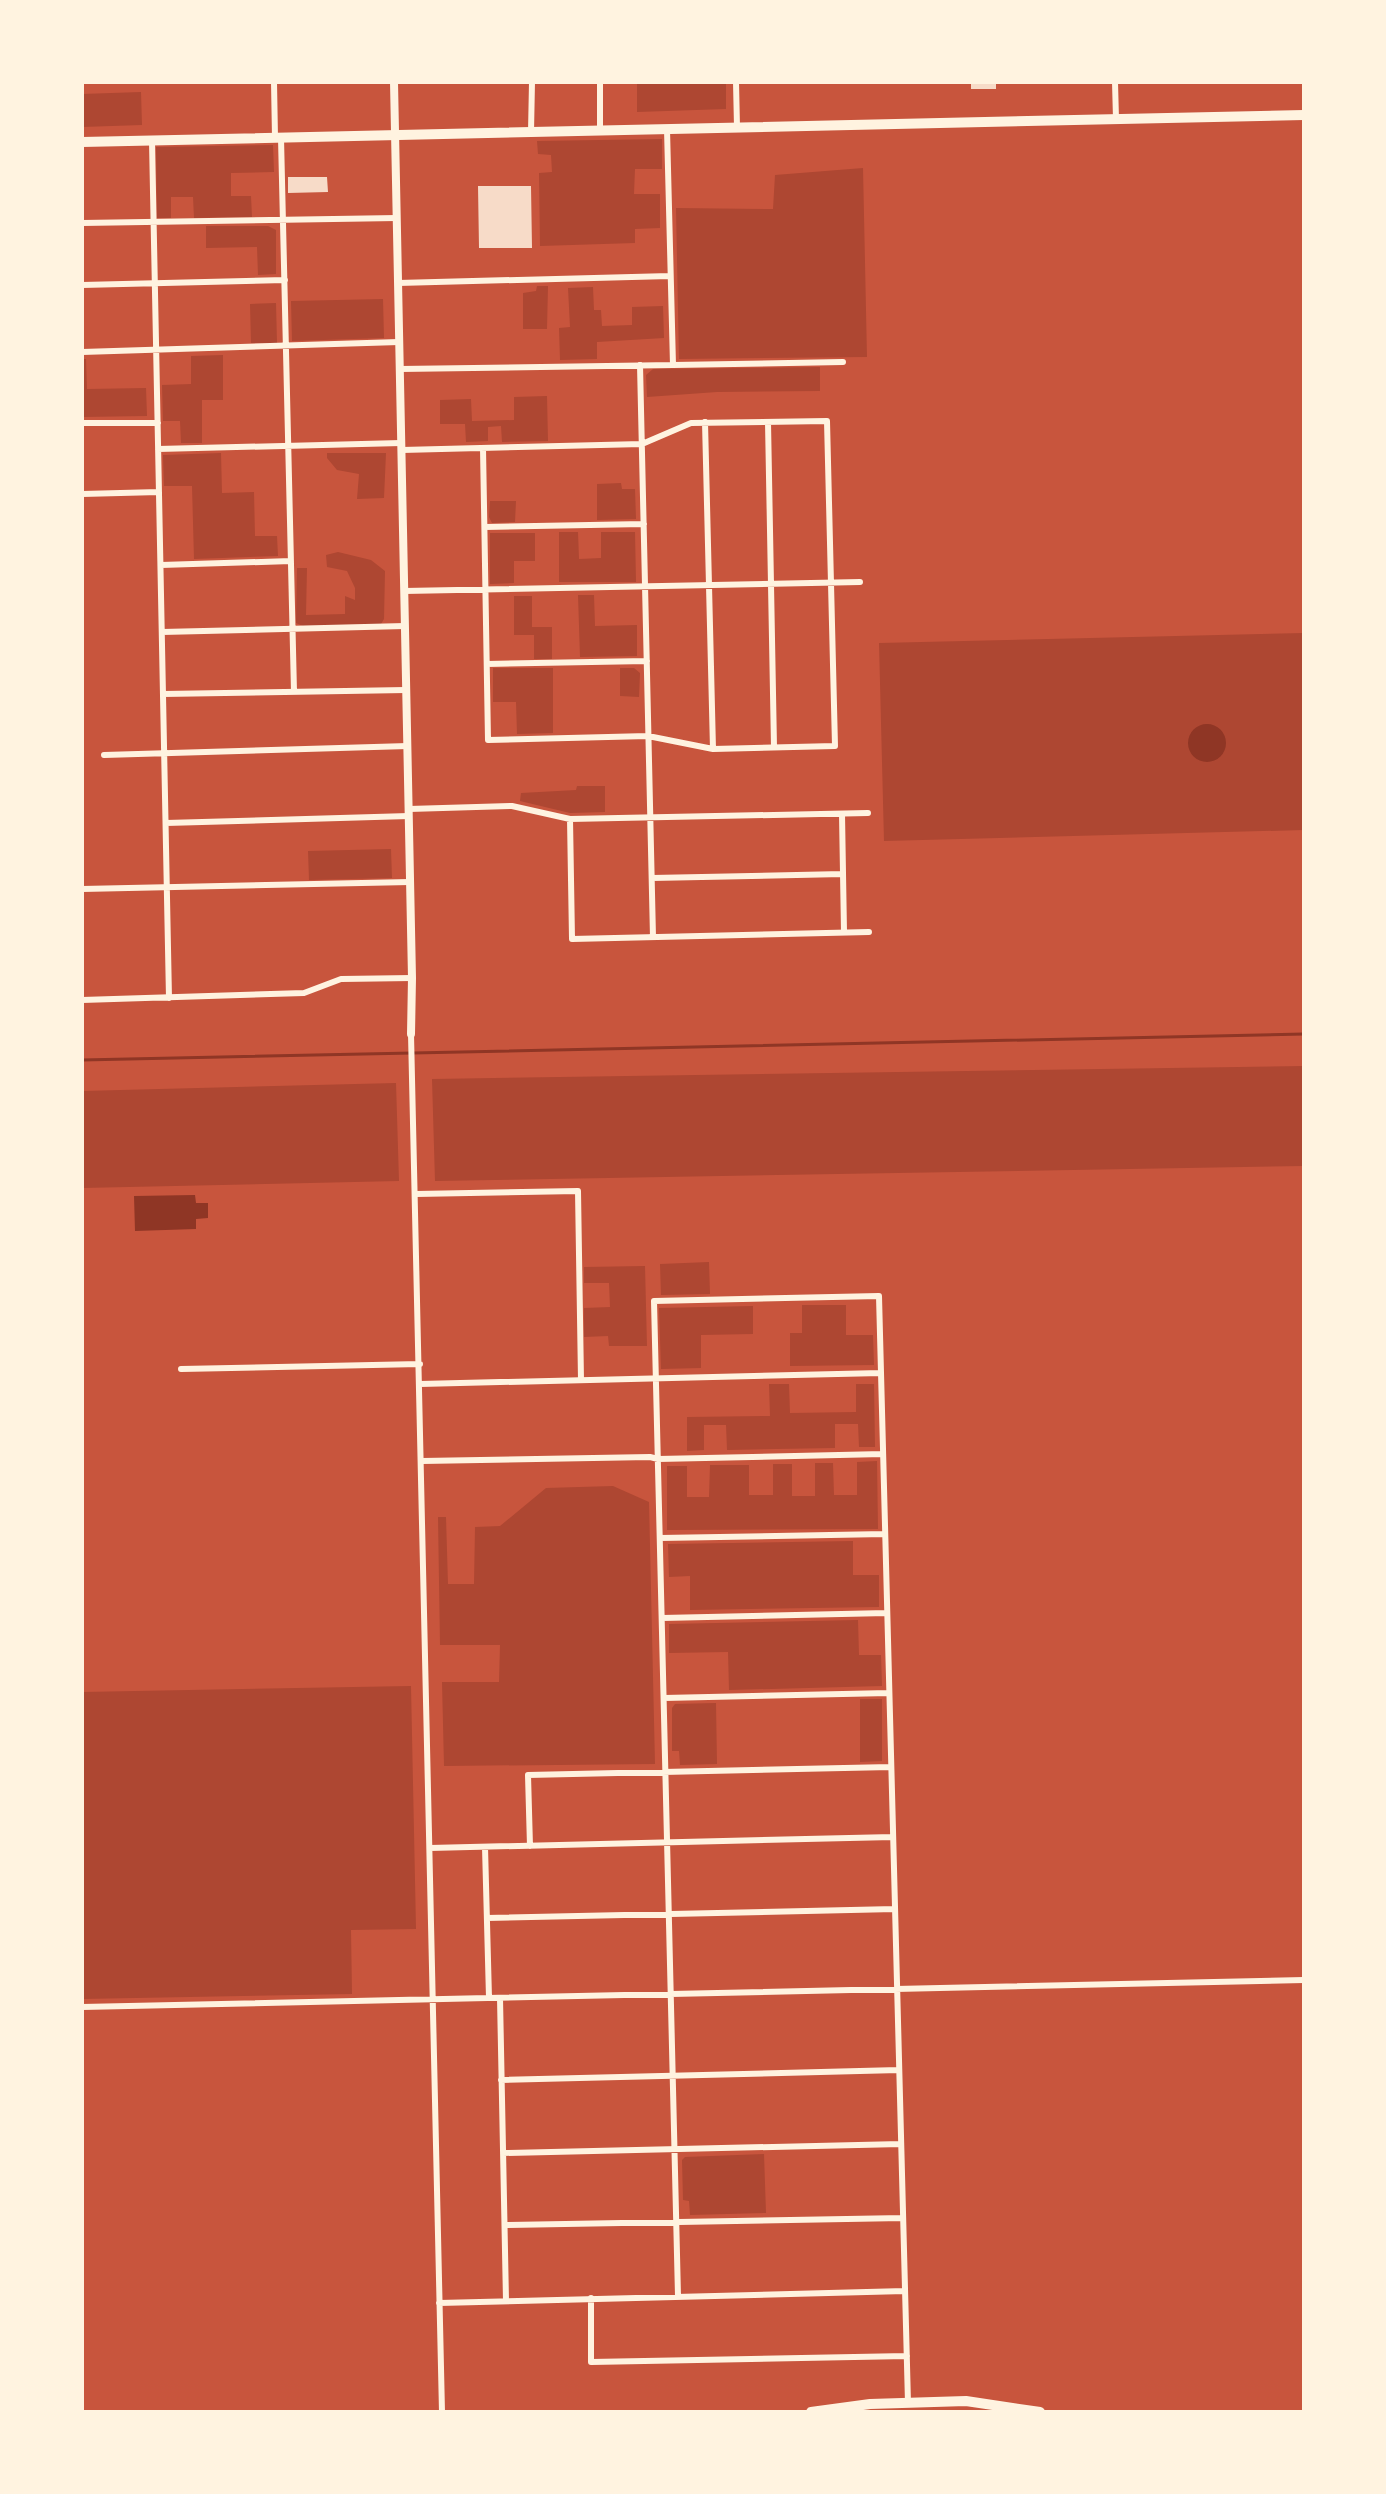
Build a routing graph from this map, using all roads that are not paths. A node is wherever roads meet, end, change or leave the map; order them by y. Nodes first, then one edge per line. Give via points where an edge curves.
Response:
1 (274, 82) edge
2 (394, 82) edge
3 (532, 82) edge
4 (600, 82) edge
5 (736, 82) edge
6 (1115, 82) edge
7 (1304, 115) edge
8 (1116, 119) junction
9 (737, 127) junction
10 (667, 129) junction
11 (600, 131) junction
12 (531, 132) junction
13 (395, 135) junction
14 (278, 138) junction
15 (152, 141) junction
16 (82, 142) edge
17 (397, 218) junction
18 (283, 220) junction
19 (153, 222) junction
20 (82, 223) edge
21 (670, 276) junction
22 (285, 280) junction
23 (155, 283) junction
24 (398, 283) junction
25 (82, 285) edge
26 (399, 342) junction
27 (286, 347) junction
28 (156, 350) junction
29 (82, 352) edge
30 (843, 362) dead end
31 (640, 365) junction
32 (673, 365) junction
33 (400, 369) junction
34 (705, 422) junction
35 (768, 422) junction
36 (82, 423) edge
37 (158, 423) junction
38 (642, 444) junction
39 (289, 447) junction
40 (402, 447) junction
41 (483, 448) junction
42 (158, 449) junction
43 (159, 492) junction
44 (82, 494) edge
45 (644, 524) junction
46 (485, 527) junction
47 (291, 561) junction
48 (161, 565) junction
49 (860, 582) dead end
50 (831, 583) junction
51 (771, 584) junction
52 (709, 585) junction
53 (645, 587) junction
54 (486, 589) junction
55 (404, 591) junction
56 (405, 626) junction
57 (293, 629) junction
58 (162, 632) junction
59 (647, 661) junction
60 (487, 664) junction
61 (406, 690) junction
62 (294, 692) junction
63 (163, 694) junction
64 (648, 736) junction
65 (408, 746) junction
66 (774, 747) junction
67 (713, 749) junction
68 (164, 752) junction
69 (104, 755) dead end
70 (409, 812) junction
71 (868, 813) dead end
72 (842, 814) junction
73 (650, 818) junction
74 (570, 819) junction
75 (166, 823) junction
76 (843, 874) junction
77 (652, 878) junction
78 (410, 882) junction
79 (167, 887) junction
80 (82, 889) edge
81 (844, 932) junction
82 (869, 932) dead end
83 (653, 937) junction
84 (412, 978) junction
85 (169, 998) junction
86 (82, 1000) edge
87 (411, 1034) joint
88 (416, 1194) junction
89 (420, 1364) junction
90 (181, 1369) dead end
91 (881, 1373) junction
92 (656, 1378) junction
93 (581, 1380) junction
94 (420, 1384) junction
95 (883, 1454) junction
96 (658, 1459) junction
97 (422, 1461) junction
98 (885, 1534) junction
99 (660, 1538) junction
100 (887, 1613) junction
101 (662, 1618) junction
102 (889, 1693) junction
103 (664, 1698) junction
104 (891, 1767) junction
105 (666, 1773) junction
106 (893, 1837) junction
107 (667, 1843) junction
108 (530, 1846) junction
109 (485, 1847) junction
110 (430, 1848) junction
111 (895, 1909) junction
112 (669, 1914) junction
113 (487, 1918) junction
114 (1304, 1980) edge
115 (897, 1989) junction
116 (671, 1994) junction
117 (489, 1998) junction
118 (500, 1998) junction
119 (433, 1999) junction
120 (82, 2007) edge
121 (899, 2070) junction
122 (673, 2076) junction
123 (501, 2080) junction
124 (901, 2144) junction
125 (675, 2149) junction
126 (503, 2153) junction
127 (903, 2218) junction
128 (676, 2222) junction
129 (505, 2225) junction
130 (905, 2291) junction
131 (678, 2296) junction
132 (591, 2298) junction
133 (506, 2301) junction
134 (439, 2303) junction
135 (907, 2356) junction
136 (908, 2403) junction
137 (442, 2412) edge
138 (811, 2412) edge
139 (1040, 2412) edge

1 - 14 street
2 - 13 street
3 - 12 street
4 - 11 street
5 - 9 street
6 - 8 street
7 - 8 main road
8 - 9 main road
9 - 10 main road
10 - 11 main road
10 - 21 street
11 - 12 main road
12 - 13 main road
13 - 14 main road
13 - 17 street
14 - 15 main road
14 - 18 street
15 - 16 main road
15 - 19 street
17 - 18 street
17 - 24 street
18 - 19 street
18 - 22 street
19 - 20 street
19 - 23 street
21 - 24 street
21 - 32 street
22 - 23 street
22 - 27 street
23 - 25 street
23 - 28 street
24 - 26 street
26 - 27 street
26 - 33 street
27 - 28 street
27 - 39 street
28 - 29 street
28 - 37 street
30 - 32 street
31 - 32 street
31 - 33 street
31 - 38 street
33 - 40 street
34 - 35 street
34 - 38 street
34 - 52 street
35 - 50 street via 827,421
35 - 51 street
36 - 37 street
37 - 42 street
38 - 41 street
38 - 45 street
39 - 40 street
39 - 42 street
39 - 47 street
40 - 41 street
40 - 55 street
41 - 46 street
42 - 43 street
43 - 44 street
43 - 48 street
45 - 46 street
45 - 53 street
46 - 54 street
47 - 48 street
47 - 57 street
48 - 58 street
49 - 50 street
50 - 51 street
50 - 66 street via 835,746
51 - 52 street
51 - 66 street
52 - 53 street
52 - 67 street
53 - 54 street
53 - 59 street
54 - 55 street
54 - 60 street
55 - 56 street
56 - 57 street
56 - 61 street
57 - 58 street
57 - 62 street
58 - 63 street
59 - 60 street
59 - 64 street
60 - 64 street via 488,740
61 - 62 street
61 - 65 street
62 - 63 street
63 - 68 street
64 - 67 street
64 - 73 street
65 - 68 street
65 - 70 street
66 - 67 street
68 - 69 street
68 - 75 street
70 - 74 street via 512,806
70 - 75 street
70 - 78 street
71 - 72 street
72 - 73 street
72 - 76 street
73 - 74 street
73 - 77 street
74 - 83 street via 572,939
75 - 79 street
76 - 77 street
76 - 81 street
77 - 83 street
78 - 79 street
78 - 84 street
79 - 80 street
79 - 85 street
81 - 82 street
81 - 83 street
84 - 85 street via 341,979 304,993
84 - 87 street
85 - 86 street
87 - 88 street
88 - 89 street
88 - 93 street via 578,1191
89 - 90 street
89 - 94 street
91 - 92 street
91 - 92 street via 879,1296 654,1301
91 - 95 street
92 - 93 street
92 - 96 street
93 - 94 street
94 - 97 street
95 - 96 street
95 - 98 street
96 - 97 street
96 - 99 street
97 - 110 street
98 - 99 street
98 - 100 street
99 - 101 street
100 - 101 street
100 - 102 street
101 - 103 street
102 - 103 street
102 - 104 street
103 - 105 street
104 - 105 street
104 - 106 street
105 - 107 street
105 - 108 street via 528,1775
106 - 107 street
106 - 111 street
107 - 108 street
107 - 112 street
108 - 109 street
109 - 110 street
109 - 113 street
110 - 119 street
111 - 112 street
111 - 115 street
112 - 113 street
112 - 116 street
113 - 117 street
114 - 115 street
115 - 116 street
115 - 121 street
116 - 118 street
116 - 122 street
117 - 118 street
117 - 119 street
118 - 123 street
119 - 120 street
119 - 134 street
121 - 122 street
121 - 124 street
122 - 123 street
122 - 125 street
123 - 126 street
124 - 125 street
124 - 127 street
125 - 126 street
125 - 128 street
126 - 129 street
127 - 128 street
127 - 130 street
128 - 129 street
128 - 131 street
129 - 133 street
130 - 131 street
130 - 135 street
131 - 132 street
132 - 133 street
132 - 135 street via 591,2362
133 - 134 street
134 - 137 street
135 - 136 street
136 - 138 main road
136 - 139 main road via 966,2401

